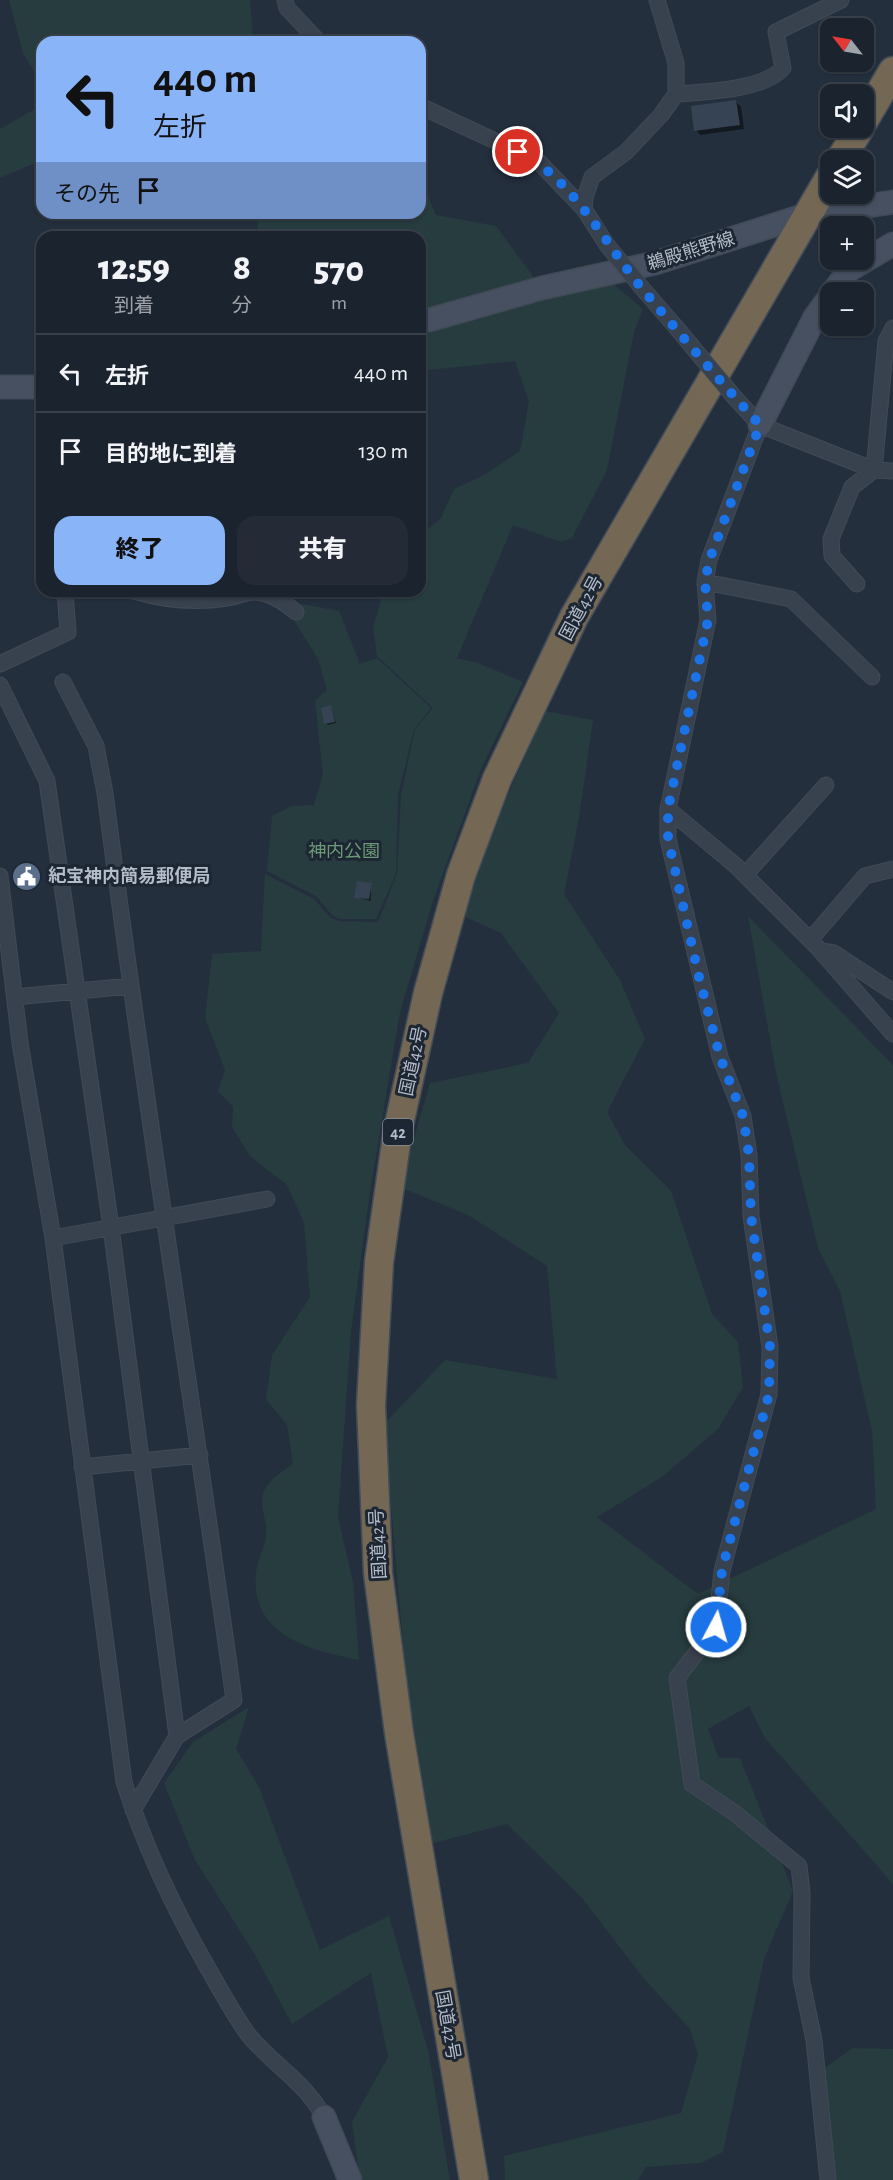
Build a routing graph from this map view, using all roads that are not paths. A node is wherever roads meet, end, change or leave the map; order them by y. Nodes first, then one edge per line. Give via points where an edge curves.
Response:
1 (285, 0) edge
2 (657, 0) edge
3 (841, 0) edge
4 (313, 36) edge
5 (893, 70) edge
6 (676, 94) junction
7 (874, 103) edge
8 (426, 109) edge
9 (820, 193) edge
10 (893, 202) edge
11 (584, 209) junction
12 (806, 216) junction
13 (893, 244) edge
14 (840, 282) edge
15 (820, 310) edge
16 (426, 320) edge
17 (893, 328) edge
18 (0, 387) edge
19 (36, 387) edge
20 (760, 425) junction
21 (874, 470) junction
22 (893, 471) edge
23 (705, 582) junction
24 (857, 584) dead end
25 (66, 597) edge
26 (156, 597) edge
27 (231, 597) edge
28 (271, 597) edge
29 (296, 612) dead end
30 (0, 664) edge
31 (872, 677) dead end
32 (63, 682) dead end
33 (0, 685) edge
34 (826, 785) dead end
35 (668, 809) junction
36 (893, 869) edge
37 (745, 875) junction
38 (0, 876) edge
39 (816, 946) junction
40 (130, 986) junction
41 (78, 991) junction
42 (893, 992) edge
43 (15, 997) junction
44 (893, 1034) edge
45 (267, 1199) dead end
46 (163, 1218) junction
47 (111, 1227) junction
48 (53, 1238) junction
49 (200, 1455) junction
50 (142, 1461) junction
51 (82, 1467) junction
52 (177, 1736) junction
53 (133, 1810) junction
54 (324, 2117) joint
55 (350, 2180) edge
56 (474, 2180) edge
57 (828, 2180) edge

1 - 4 street via 287,8
2 - 6 street via 676,63
3 - 6 street via 776,32 783,68 775,77 717,92
5 - 7 highway
6 - 11 street via 626,152 592,177
8 - 11 street via 538,161
9 - 12 highway, 国道42号 / 42
10 - 12 main road, 鵜殿熊野線
11 - 20 street, bridge via 642,288
12 - 16 main road, 鵜殿熊野線 via 656,264 542,288
12 - 56 highway, 国道42号 / 42 via 574,617 497,779 461,875 431,982 398,1129 379,1262 371,1405 378,1573 399,1733
13 - 14 main road via 849,270
15 - 20 main road
17 - 21 street via 886,341
18 - 19 main road
20 - 21 street
20 - 23 street via 709,561
21 - 22 street
21 - 24 street via 852,487 831,538 832,556
23 - 31 street via 791,599
23 - 35 street via 708,620
25 - 30 street via 68,632
26 - 27 street
28 - 29 street
32 - 40 street via 96,746
33 - 41 street via 47,781
34 - 37 street
35 - 37 street
35 - 57 street via 668,839 699,977 720,1057 743,1116 751,1216 770,1347 769,1394 722,1570 716,1627 677,1678 692,1784 799,1866 801,1978 814,2040
36 - 39 street via 865,876
37 - 39 street
38 - 43 street
39 - 42 street via 834,953
39 - 44 street
40 - 41 street
40 - 46 street
41 - 43 street
41 - 47 street
43 - 48 street
45 - 46 street
46 - 47 street
46 - 49 street
47 - 48 street
47 - 50 street
48 - 51 street
49 - 50 street
49 - 52 street via 234,1700
50 - 51 street
50 - 52 street
51 - 53 street via 124,1782
52 - 53 street
53 - 54 street via 186,1930 243,2025 313,2096
54 - 55 main road

